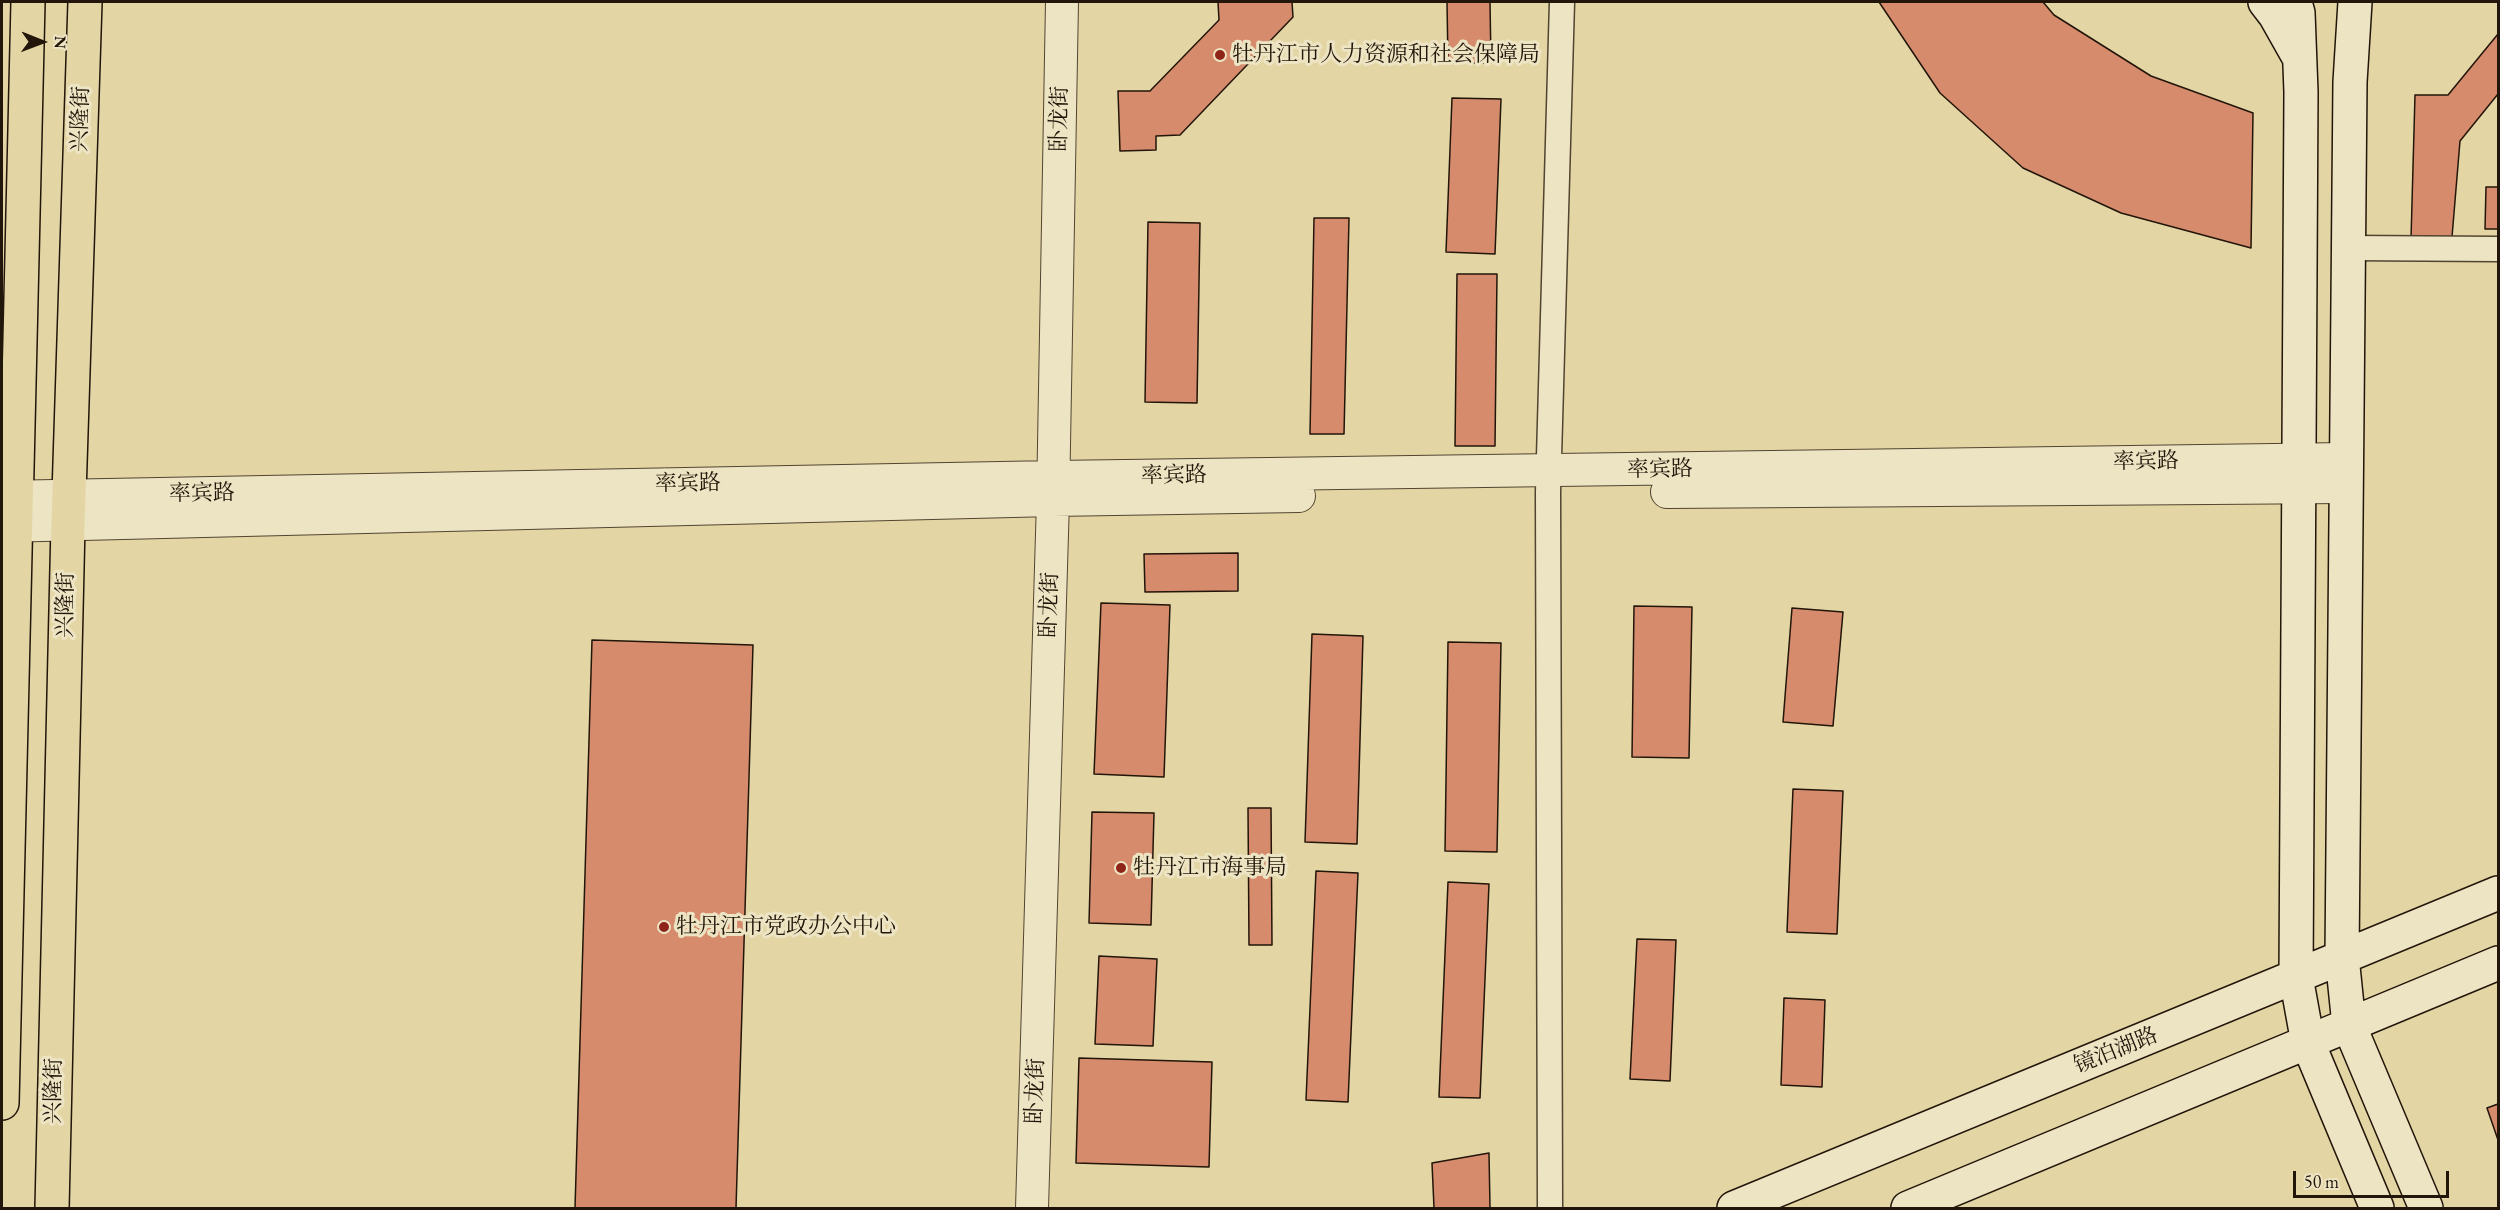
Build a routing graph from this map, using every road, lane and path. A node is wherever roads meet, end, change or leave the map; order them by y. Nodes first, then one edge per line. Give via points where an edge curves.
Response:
1 (28, 2) edge
2 (85, 2) edge
3 (1062, 2) edge
4 (1562, 2) edge
5 (2265, 2) edge
6 (2295, 2) edge
7 (2355, 2) edge
8 (2300, 60) junction
9 (2349, 248) junction
10 (2499, 249) edge
11 (2299, 473) junction
12 (2346, 473) junction
13 (1548, 482) junction
14 (1053, 489) junction
15 (68, 511) junction
16 (8, 512) edge
17 (2499, 893) edge
18 (2342, 957) junction
19 (2499, 963) edge
20 (2296, 977) junction
21 (2349, 1025) junction
22 (2308, 1043) junction
23 (2, 1103) edge
24 (52, 1209) edge
25 (1032, 1209) edge
26 (1550, 1209) edge
27 (1734, 1209) edge
28 (1908, 1209) edge
29 (2378, 1209) edge
30 (2426, 1209) edge

1 - 16 highway
2 - 15 highway, 兴隆街
3 - 14 street, 卧龙街
4 - 13 street
5 - 8 main road
6 - 8 main road
7 - 9 main road via 2350,82
8 - 11 main road
9 - 10 street
9 - 12 main road
11 - 12 street, 率宾路
11 - 13 street, 率宾路
11 - 20 main road
12 - 18 main road
13 - 14 street, 率宾路
13 - 26 street
14 - 15 street, 率宾路
14 - 25 street, 卧龙街
15 - 16 street, 率宾路
15 - 24 highway, 兴隆街
16 - 23 highway
17 - 18 main road, 镜泊湖路
18 - 20 main road, 镜泊湖路
18 - 21 main road
19 - 21 main road
20 - 22 main road
20 - 27 main road, 镜泊湖路
21 - 22 main road
21 - 30 main road
22 - 28 main road
22 - 29 main road

